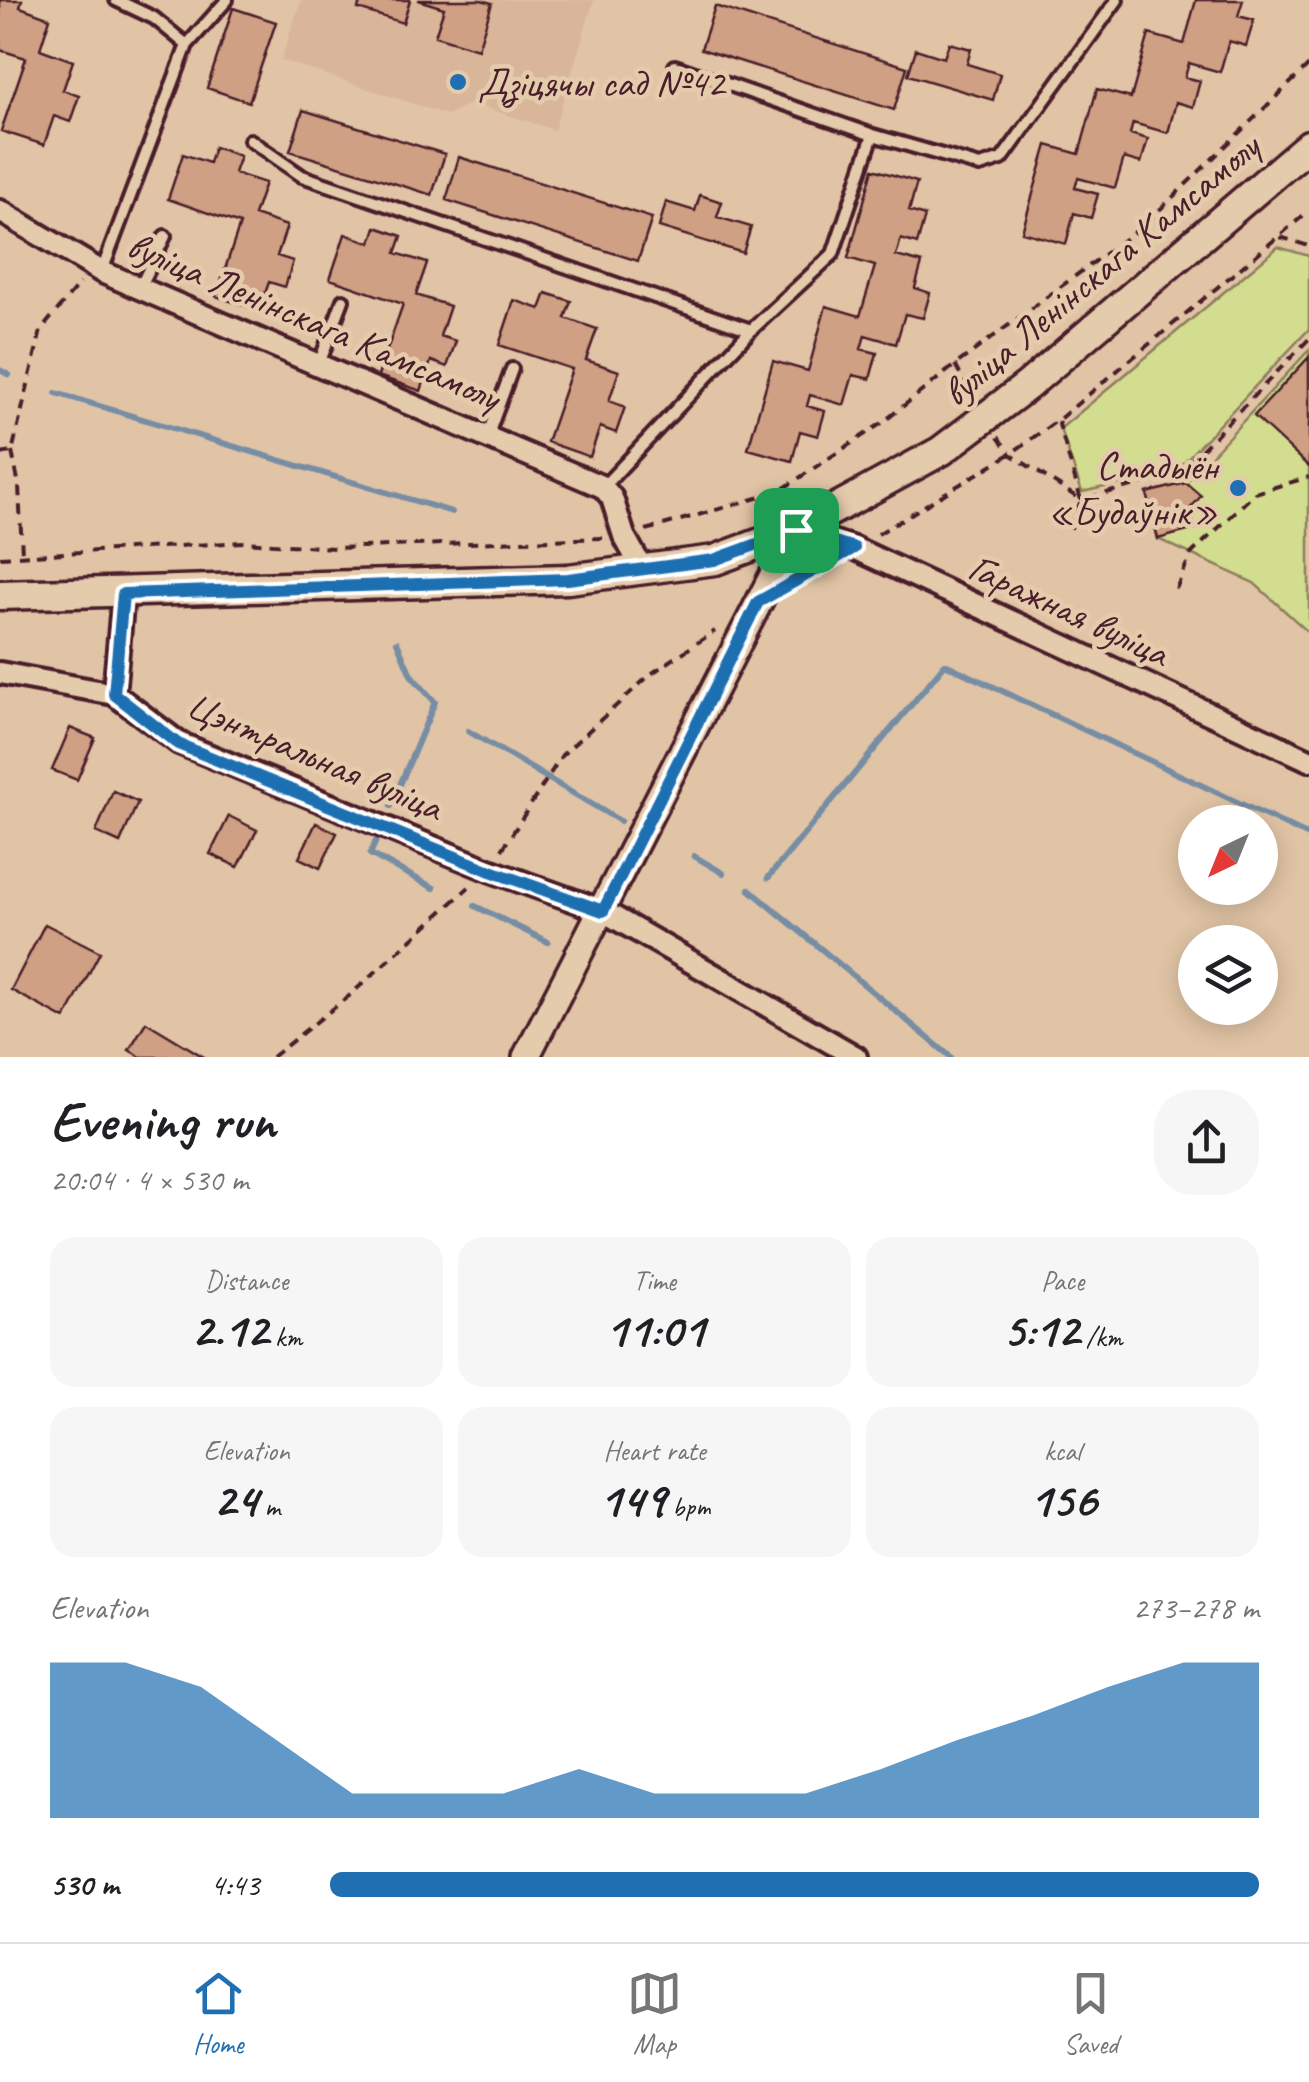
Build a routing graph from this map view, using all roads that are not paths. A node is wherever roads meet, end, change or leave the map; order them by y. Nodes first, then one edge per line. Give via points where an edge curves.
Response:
1 (116, 0) edge
2 (227, 0) edge
3 (1117, 0) edge
4 (188, 45) junction
5 (676, 66) dead end
6 (873, 135) junction
7 (250, 140) dead end
8 (1309, 146) edge
9 (0, 211) edge
10 (165, 236) dead end
11 (97, 270) junction
12 (140, 289) junction
13 (343, 300) dead end
14 (751, 330) junction
15 (318, 365) junction
16 (512, 369) dead end
17 (486, 438) junction
18 (603, 487) junction
19 (796, 530) junction
20 (642, 570) junction
21 (123, 594) junction
22 (0, 596) edge
23 (0, 673) edge
24 (114, 694) junction
25 (1309, 760) edge
26 (603, 911) junction
27 (526, 1057) edge
28 (856, 1057) edge

1 - 4 lane
2 - 4 lane
3 - 6 lane via 1002,158 980,166
4 - 11 lane
5 - 6 lane
6 - 14 lane via 833,254
7 - 14 lane via 302,176
8 - 19 main road, вуліца Ленінскага Камсамолу via 940,452
9 - 11 street, вуліца Ленінскага Камсамолу
10 - 12 lane
11 - 12 street, вуліца Ленінскага Камсамолу
12 - 15 street, вуліца Ленінскага Камсамолу
13 - 15 lane
14 - 18 lane
15 - 17 street, вуліца Ленінскага Камсамолу
16 - 17 lane
17 - 18 street, вуліца Ленінскага Камсамолу
18 - 20 street
19 - 20 main road, вуліца Ленінскага Камсамолу via 714,560
19 - 25 street, Гаражная вуліца via 854,548
19 - 26 street
20 - 21 main road, вуліца Ленінскага Камсамолу via 568,579
21 - 22 main road, вуліца Ленінскага Камсамолу
21 - 24 street
23 - 24 street, Цэнтральная вуліца
24 - 26 street, Цэнтральная вуліца via 178,744
26 - 27 street
26 - 28 street, Цэнтральная вуліца

